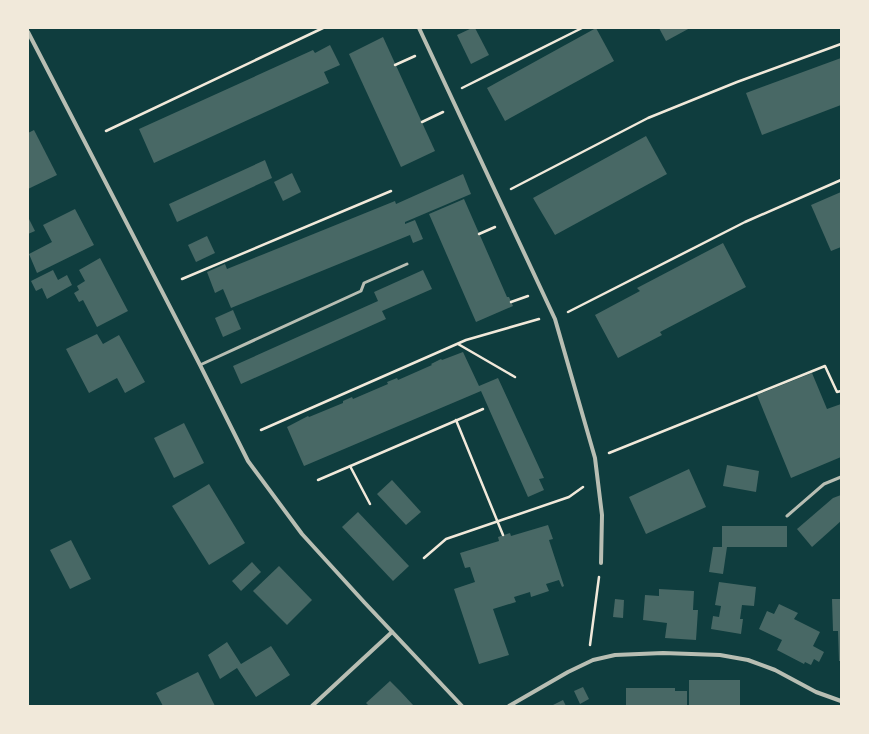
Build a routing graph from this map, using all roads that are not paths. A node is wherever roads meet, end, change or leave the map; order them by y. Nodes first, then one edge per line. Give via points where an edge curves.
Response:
1 (419, 28) edge
2 (28, 32) edge
3 (407, 264) dead end
4 (200, 365) junction
5 (841, 477) edge
6 (787, 516) dead end
7 (601, 562) road end
8 (392, 632) junction
9 (841, 701) edge
10 (312, 706) edge
11 (462, 706) edge
12 (509, 706) edge

1 - 7 street via 555,319 595,458 602,515
2 - 4 street
3 - 4 lane via 364,283 361,291
4 - 8 street via 248,461 302,534
5 - 6 lane via 824,484
8 - 10 street
8 - 11 street
9 - 12 street via 748,660 720,655 663,653 615,655 593,660

